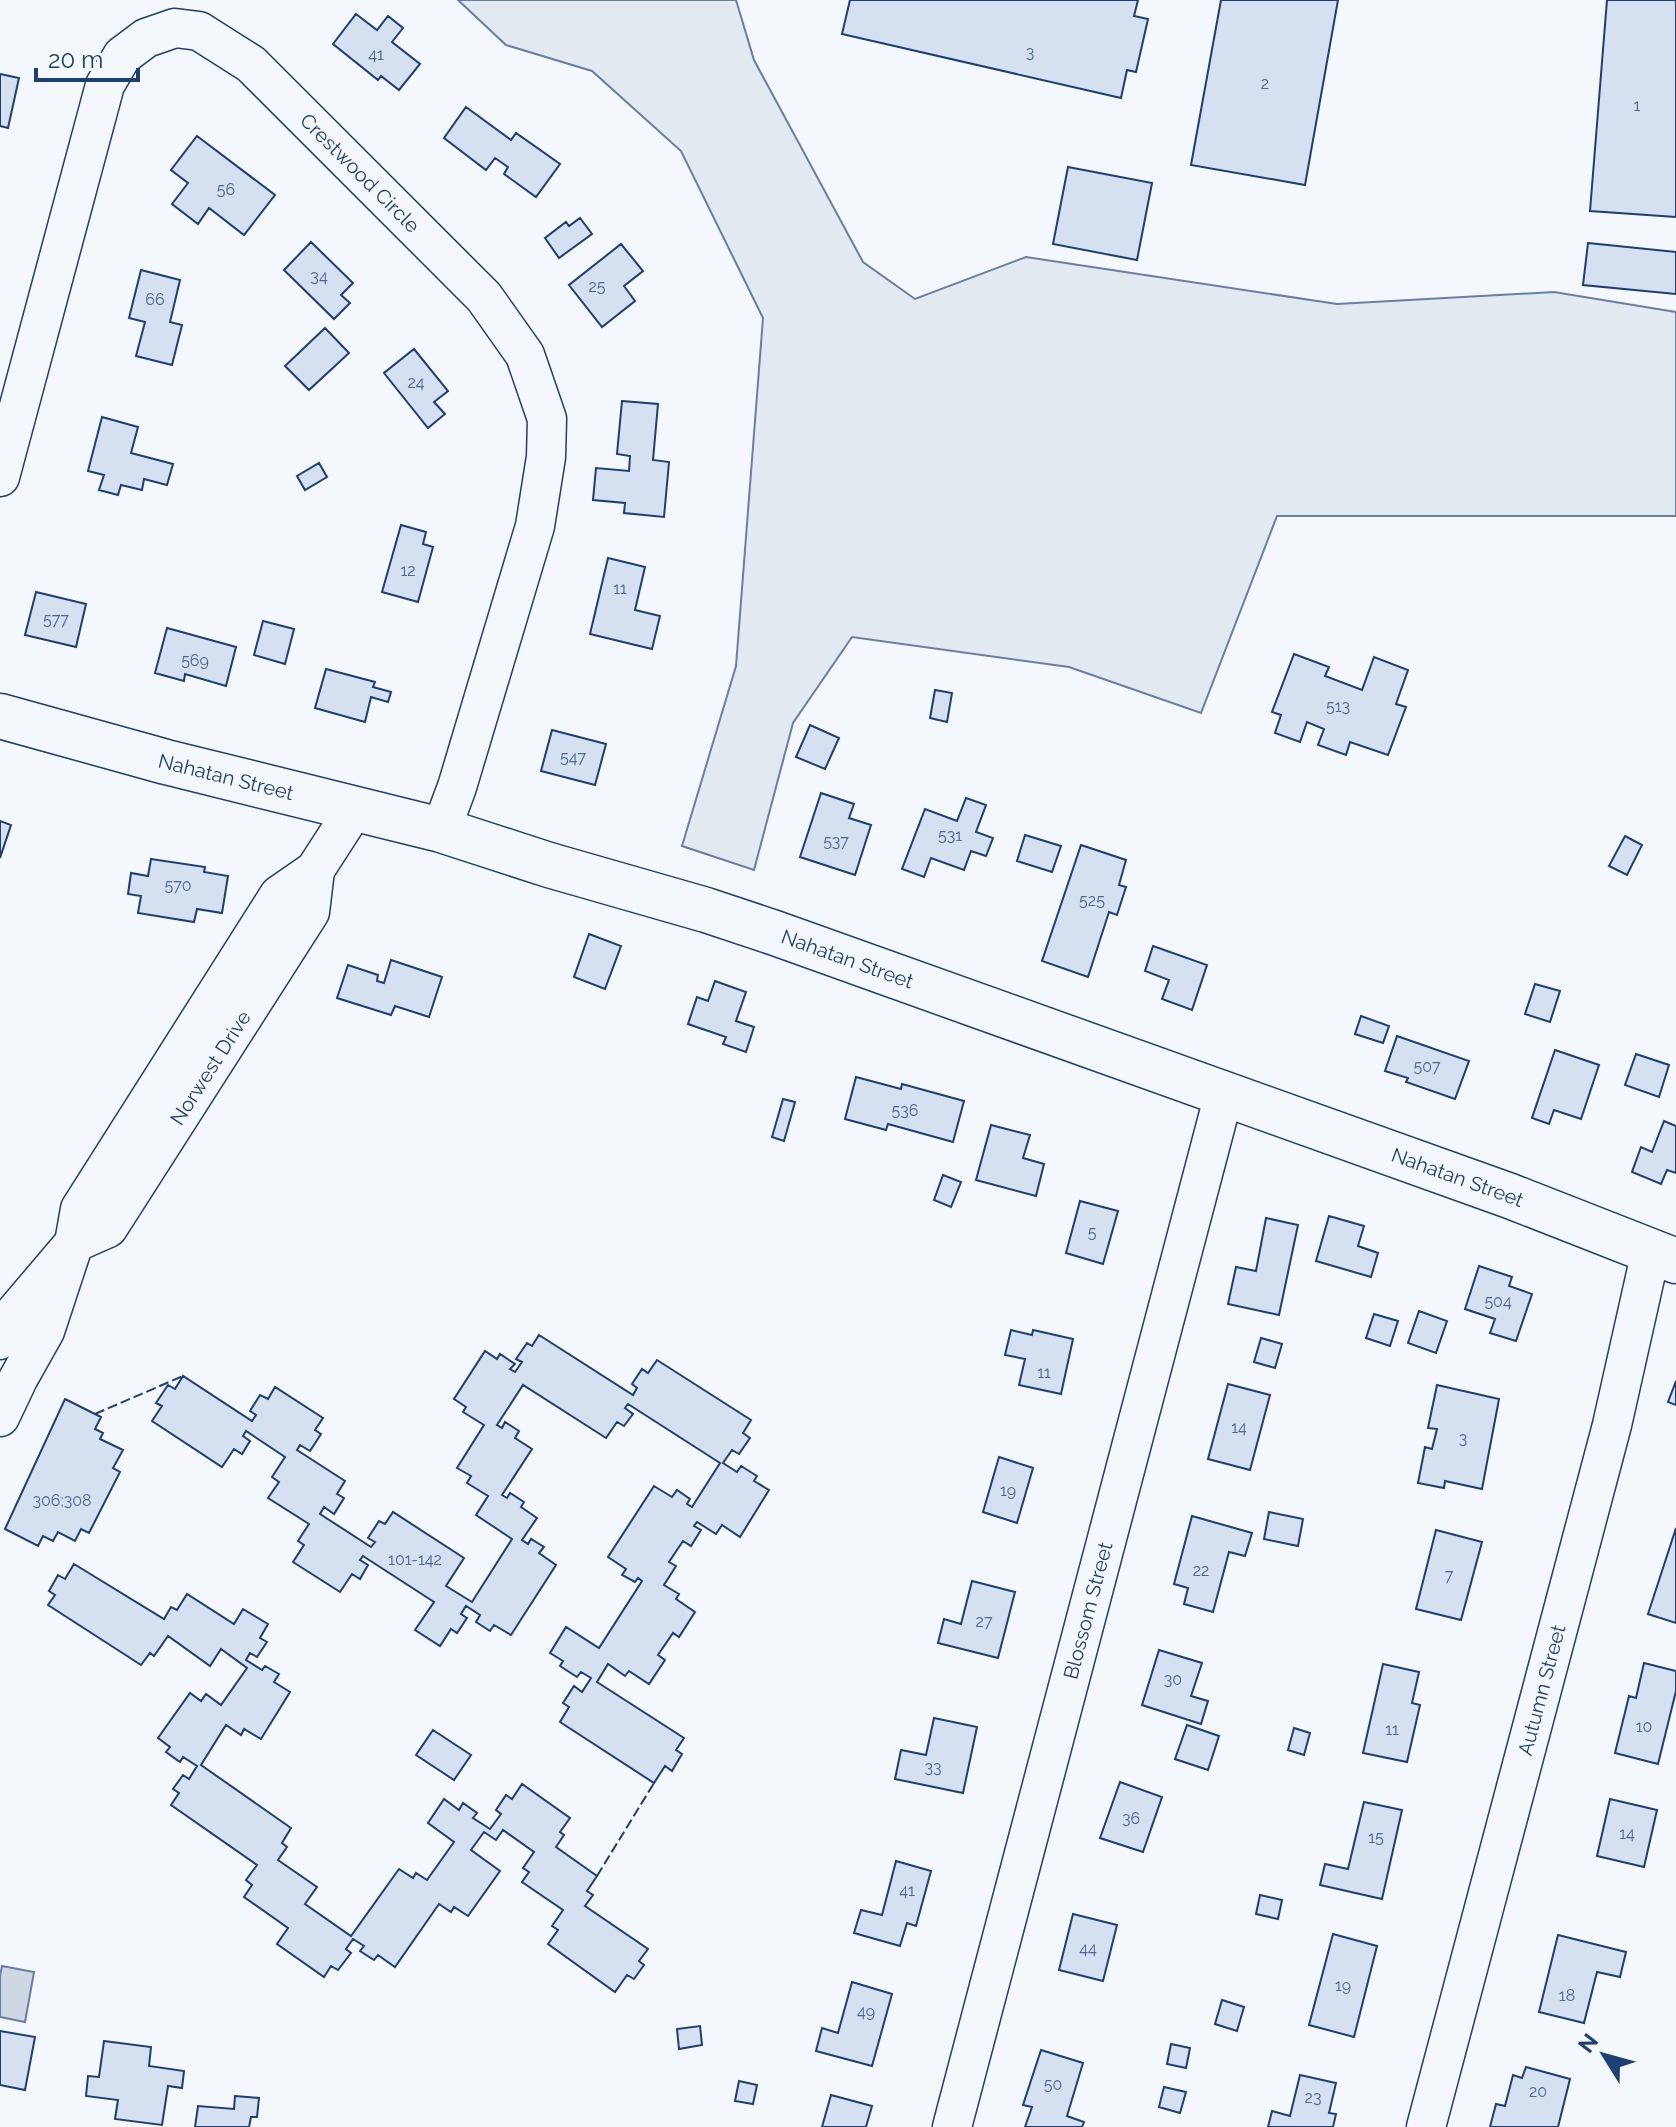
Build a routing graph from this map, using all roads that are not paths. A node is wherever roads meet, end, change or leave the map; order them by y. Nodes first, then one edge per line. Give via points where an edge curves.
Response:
1 (0, 477) edge
2 (0, 716) edge
3 (355, 808) junction
4 (441, 830) junction
5 (1224, 1094) junction
6 (74, 1243) junction
7 (1664, 1256) edge
8 (0, 1340) edge
9 (0, 1417) edge
10 (952, 2127) edge
11 (1426, 2127) edge

1 - 4 street, Crestwood Circle via 105,85 122,56 146,38 175,28 199,31 251,64 484,297 525,355 547,419 535,526
2 - 3 main road, Nahatan Street
3 - 4 main road, Nahatan Street
3 - 6 street, Norwest Drive via 315,870 310,912 108,1228
4 - 5 main road, Nahatan Street via 748,923
5 - 7 main road, Nahatan Street
5 - 10 street, Blossom Street
6 - 8 street, Norwest Drive via 12,1316
6 - 9 street via 45,1331
7 - 11 street, Autumn Street via 1612,1425

